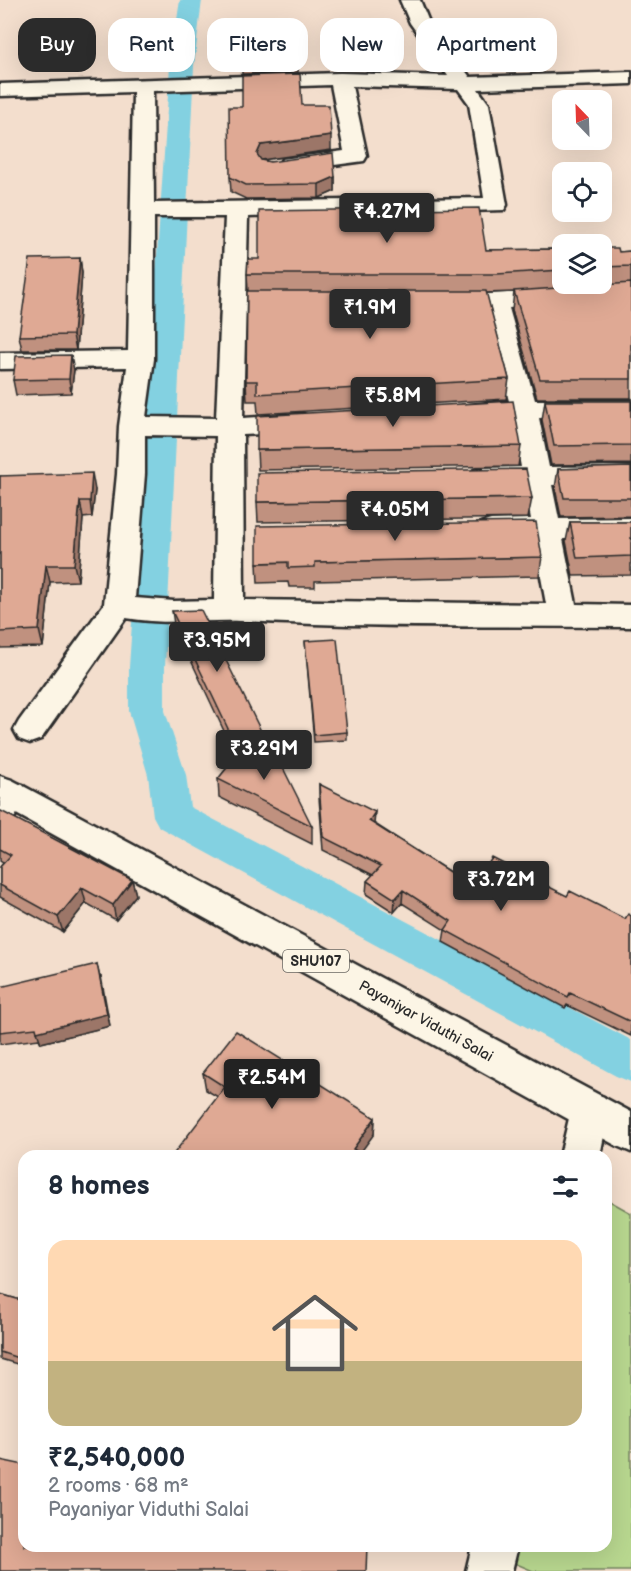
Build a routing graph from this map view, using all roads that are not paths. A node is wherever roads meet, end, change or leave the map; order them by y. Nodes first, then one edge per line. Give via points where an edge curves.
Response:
1 (410, 0) edge
2 (631, 78) edge
3 (340, 79) junction
4 (464, 83) junction
5 (152, 85) junction
6 (0, 90) edge
7 (270, 167) edge
8 (154, 210) junction
9 (237, 210) junction
10 (631, 293) edge
11 (423, 302) edge
12 (495, 302) junction
13 (141, 359) junction
14 (0, 362) edge
15 (524, 409) junction
16 (631, 409) edge
17 (441, 414) edge
18 (323, 421) edge
19 (142, 426) junction
20 (220, 427) junction
21 (631, 475) edge
22 (536, 476) junction
23 (454, 478) edge
24 (631, 528) edge
25 (546, 529) junction
26 (464, 530) edge
27 (131, 608) junction
28 (215, 611) junction
29 (563, 616) junction
30 (631, 616) edge
31 (30, 730) dead end
32 (4, 799) edge
33 (590, 1110) junction
34 (631, 1133) edge
35 (581, 1150) edge
36 (494, 1552) edge
37 (489, 1571) edge

1 - 4 street via 420,22
2 - 4 street
3 - 4 street
3 - 5 street
3 - 7 street via 356,156
4 - 9 street via 479,104 496,205
5 - 6 street
5 - 8 street
8 - 9 street
8 - 13 street
9 - 20 street via 245,302
10 - 12 street
11 - 12 street
12 - 15 street
13 - 14 street
13 - 19 street
15 - 16 street
15 - 17 street
15 - 22 street
18 - 20 street
19 - 20 street
19 - 27 street via 131,474
20 - 28 street via 242,482 243,533
21 - 22 street
22 - 23 street
22 - 25 street
24 - 25 street
25 - 26 street
25 - 29 street
27 - 28 street
27 - 31 street
28 - 29 street
29 - 30 street
32 - 33 street, Payaniyar Viduthi Salai / SHU107
33 - 34 street, Payaniyar Viduthi Salai / SHU107
33 - 35 street
36 - 37 street

